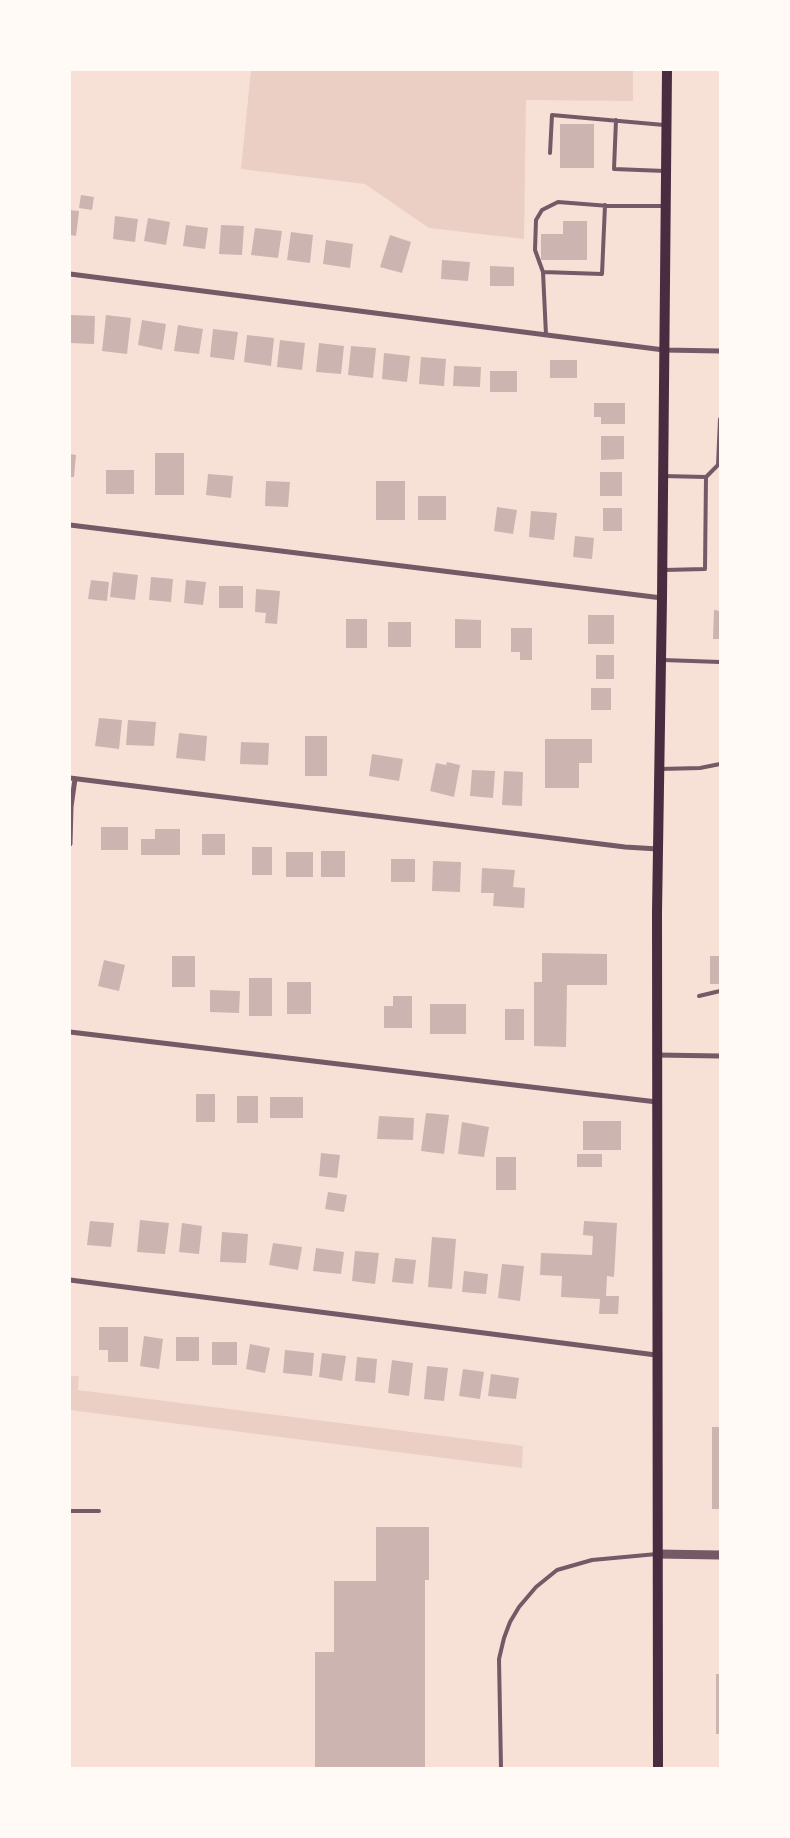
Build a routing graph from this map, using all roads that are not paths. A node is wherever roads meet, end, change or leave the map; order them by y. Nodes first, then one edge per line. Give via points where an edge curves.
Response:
1 (667, 70) edge
2 (616, 120) junction
3 (666, 125) junction
4 (550, 153) dead end
5 (665, 171) junction
6 (605, 205) junction
7 (665, 206) junction
8 (544, 272) junction
9 (70, 274) edge
10 (546, 335) junction
11 (664, 350) junction
12 (720, 352) edge
13 (720, 419) edge
14 (719, 465) edge
15 (663, 476) junction
16 (706, 477) junction
17 (70, 525) edge
18 (662, 570) junction
19 (662, 598) junction
20 (661, 660) junction
21 (720, 662) edge
22 (720, 764) edge
23 (659, 769) junction
24 (72, 779) edge
25 (70, 844) edge
26 (658, 849) junction
27 (720, 991) edge
28 (698, 996) dead end
29 (70, 1032) edge
30 (656, 1055) junction
31 (720, 1056) edge
32 (657, 1102) junction
33 (70, 1280) edge
34 (656, 1355) junction
35 (70, 1511) edge
36 (99, 1511) dead end
37 (657, 1554) junction
38 (720, 1555) edge
39 (501, 1768) edge
40 (658, 1768) edge

1 - 3 main road
2 - 3 lane
2 - 4 lane via 552,115
2 - 5 lane via 614,169
3 - 5 main road
5 - 7 main road
6 - 7 lane
6 - 8 lane via 602,274
6 - 8 lane via 558,202 542,210 536,220 535,250
7 - 11 main road
8 - 10 lane
9 - 10 street
10 - 11 street
11 - 12 street
11 - 15 main road
13 - 14 lane
14 - 16 lane
15 - 16 lane
15 - 18 main road
16 - 18 lane via 705,569
17 - 19 street
18 - 19 main road
19 - 20 main road
20 - 21 lane
20 - 23 main road
22 - 23 lane
23 - 26 main road
24 - 25 street
24 - 26 street
26 - 30 main road
27 - 28 lane
29 - 32 street
30 - 31 street
30 - 32 main road
32 - 34 main road
33 - 34 street
34 - 37 main road
35 - 36 lane
37 - 38 street
37 - 39 lane via 592,1560 557,1570 519,1607 510,1622 499,1659
37 - 40 main road

